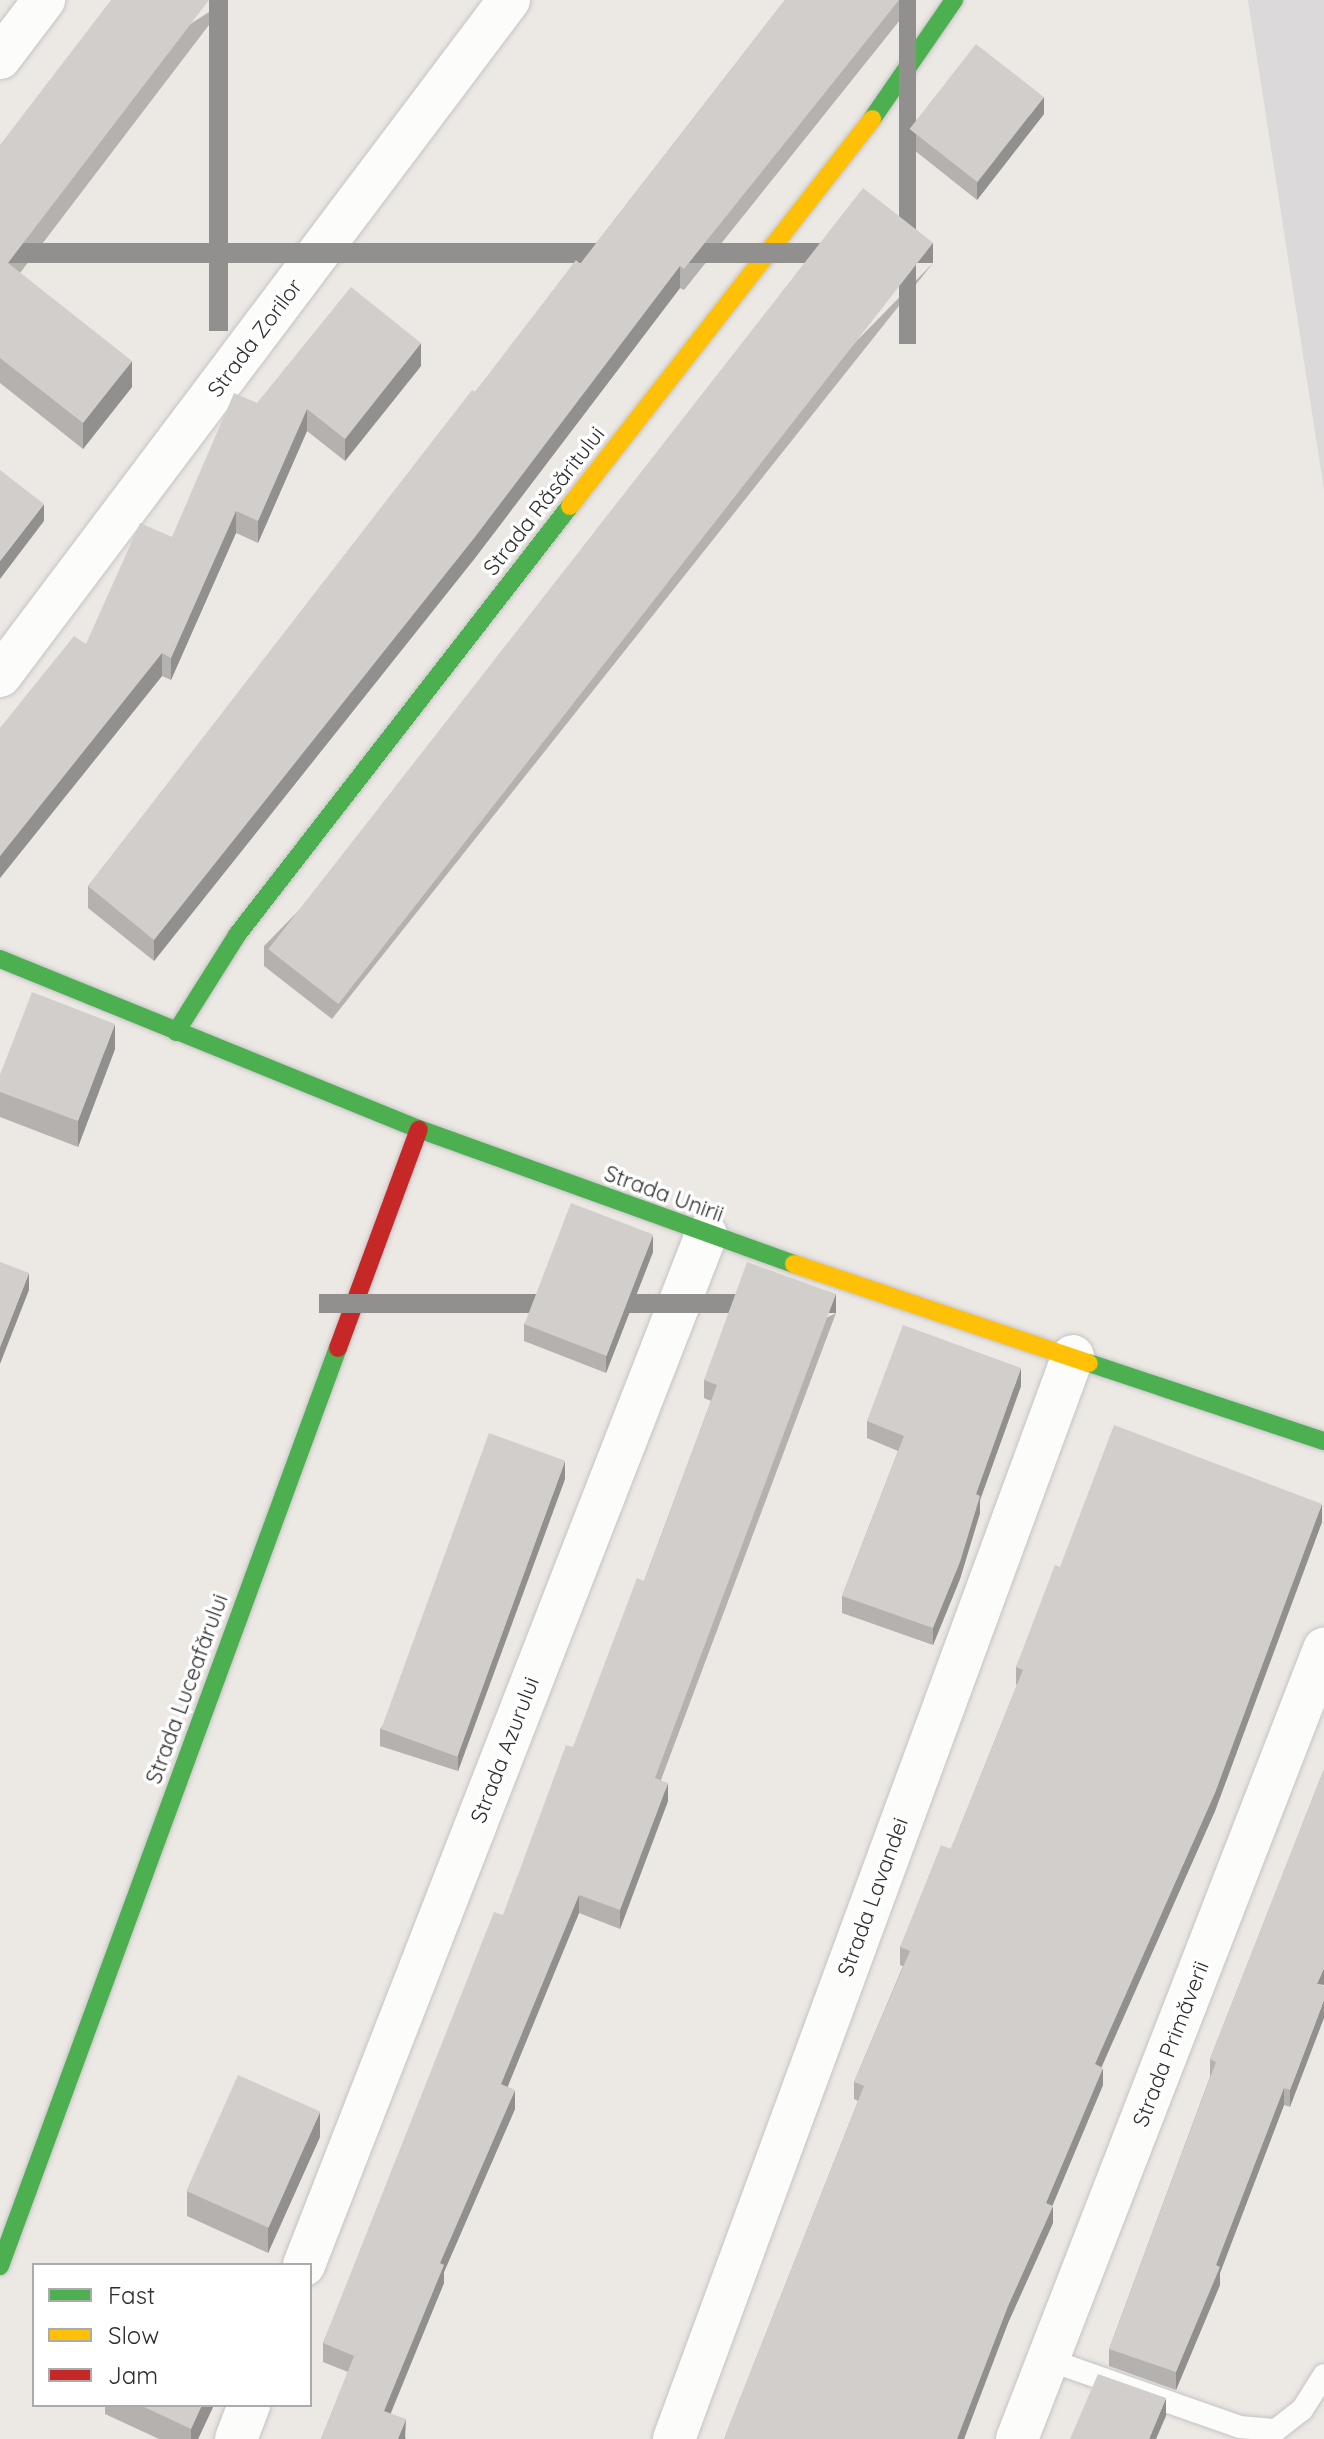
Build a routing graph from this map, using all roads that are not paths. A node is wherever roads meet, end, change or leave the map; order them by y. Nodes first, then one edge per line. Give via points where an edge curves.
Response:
1 (44, 0) edge
2 (509, 0) edge
3 (954, 0) edge
4 (0, 58) edge
5 (0, 676) edge
6 (0, 959) edge
7 (176, 1032) junction
8 (419, 1129) junction
9 (706, 1235) junction
10 (1073, 1356) junction
11 (1324, 1441) edge
12 (1324, 1649) edge
13 (305, 2263) edge
14 (0, 2266) edge
15 (1049, 2360) junction
16 (1324, 2375) edge
17 (248, 2407) edge
18 (236, 2439) edge
19 (674, 2439) edge
20 (1017, 2439) edge

1 - 4 street
2 - 5 street, Strada Zorilor
3 - 7 street, Strada Răsăritului via 890,95 237,935
6 - 7 street, Strada Unirii
7 - 8 street, Strada Unirii
8 - 9 street, Strada Unirii
8 - 14 street, Strada Luceafǎrului
9 - 10 street, Strada Unirii
9 - 13 street, Strada Azurului
10 - 11 street, Strada Unirii
10 - 19 street, Strada Lavandei
12 - 15 street, Strada Primăverii
15 - 16 lane via 1240,2427 1276,2430 1302,2410
15 - 20 street, Strada Primăverii
17 - 18 street

